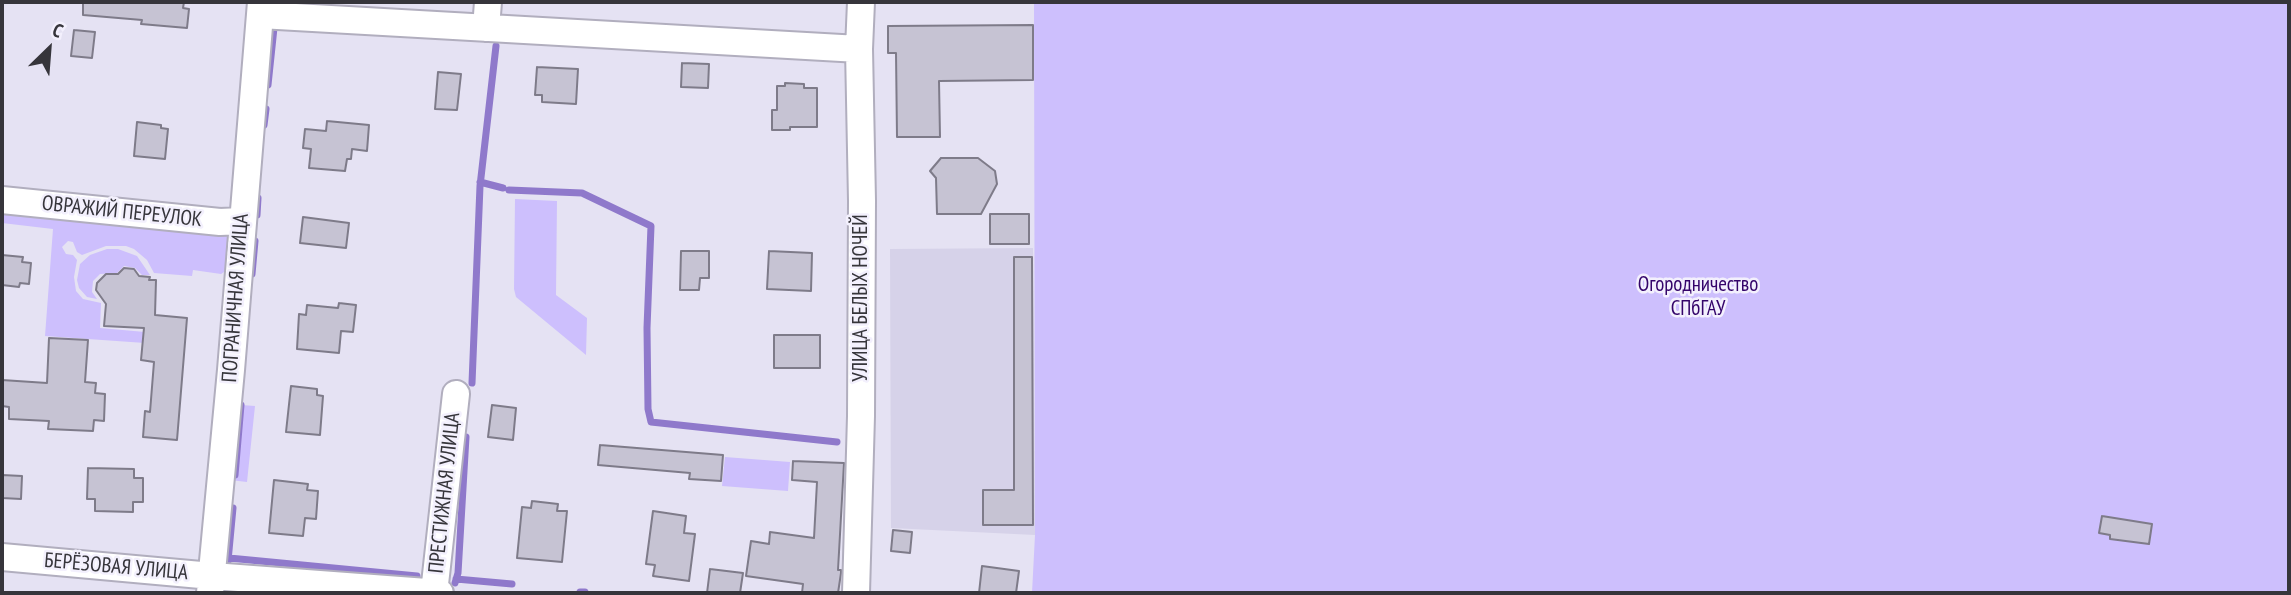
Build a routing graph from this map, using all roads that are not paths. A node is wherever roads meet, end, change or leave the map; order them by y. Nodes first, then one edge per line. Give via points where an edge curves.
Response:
1 (488, 2) edge
2 (861, 2) edge
3 (260, 9) edge
4 (486, 28) junction
5 (859, 49) junction
6 (2, 200) edge
7 (242, 221) junction
8 (456, 394) dead end
9 (2, 557) edge
10 (211, 585) edge
11 (433, 593) edge
12 (440, 593) edge
13 (856, 593) edge

1 - 4 street
2 - 5 street, УЛИЦА БЕЛЫХ НОЧЕЙ
3 - 4 street
3 - 7 street, ПОГРАНИЧНАЯ УЛИЦА
4 - 5 street
5 - 13 street, УЛИЦА БЕЛЫХ НОЧЕЙ via 861,416
6 - 7 street, ОВРАЖИЙ ПЕРЕУЛОК
7 - 10 street, ПОГРАНИЧНАЯ УЛИЦА
8 - 11 street, ПРЕСТИЖНАЯ УЛИЦА
9 - 10 street, БЕРЁЗОВАЯ УЛИЦА
10 - 11 street, БЕРЁЗОВАЯ УЛИЦА
11 - 12 street, БЕРЁЗОВАЯ УЛИЦА

